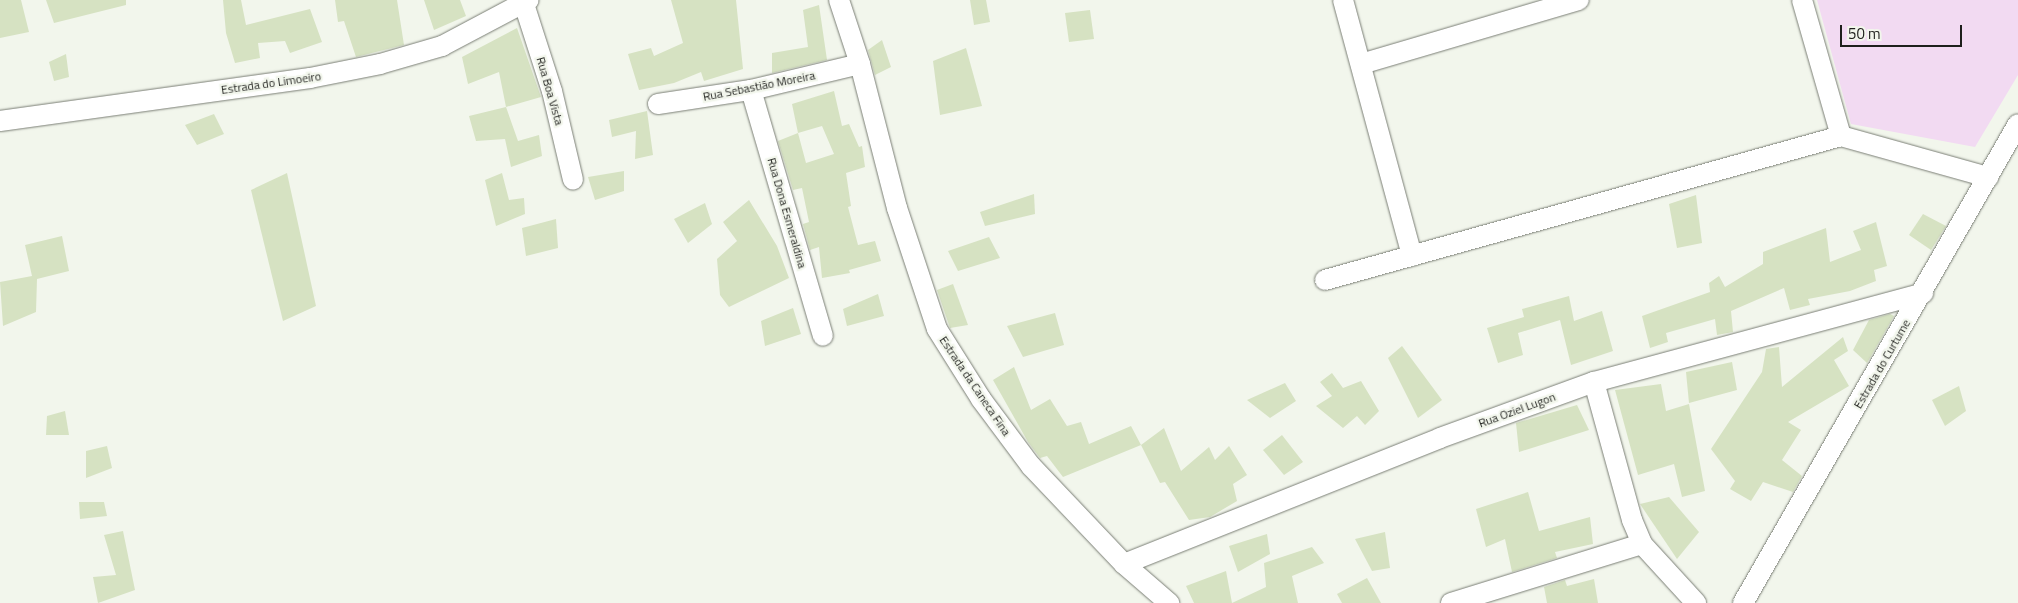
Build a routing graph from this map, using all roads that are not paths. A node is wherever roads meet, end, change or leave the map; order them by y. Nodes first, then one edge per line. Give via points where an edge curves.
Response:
1 (839, 0) edge
2 (1343, 0) edge
3 (1579, 0) edge
4 (1802, 0) edge
5 (526, 2) edge
6 (1552, 4) edge
7 (860, 64) junction
8 (1361, 64) junction
9 (750, 90) junction
10 (658, 104) dead end
11 (0, 121) edge
12 (2018, 124) edge
13 (1841, 136) junction
14 (1988, 178) junction
15 (573, 180) dead end
16 (1412, 256) junction
17 (1325, 280) dead end
18 (1923, 293) junction
19 (823, 336) dead end
20 (1594, 382) junction
21 (1642, 544) junction
22 (1124, 564) junction
23 (1169, 603) edge
24 (1451, 603) edge
25 (1696, 603) edge
26 (1743, 603) edge

1 - 7 street, Estrada da Caneca Fina
2 - 8 street
3 - 6 street
4 - 13 street
5 - 11 street, Estrada do Limoeiro via 442,46 380,64 310,78
5 - 15 street, Rua Boa Vista
6 - 8 street
7 - 9 street, Rua Sebastião Moreira
7 - 22 street, Estrada da Caneca Fina via 897,208 937,330 981,399 1031,466
8 - 16 street
9 - 10 street, Rua Sebastião Moreira
9 - 19 street, Rua Dona Esmeraldina
12 - 14 street, Estrada do Curtume
13 - 14 street
13 - 16 street
14 - 18 street, Estrada do Curtume
16 - 17 street
18 - 20 street, Rua Oziel Lugon
18 - 26 street, Estrada do Curtume
20 - 21 street
20 - 22 street, Rua Oziel Lugon via 1448,435
21 - 24 street
21 - 25 street
22 - 23 street, Estrada da Caneca Fina

